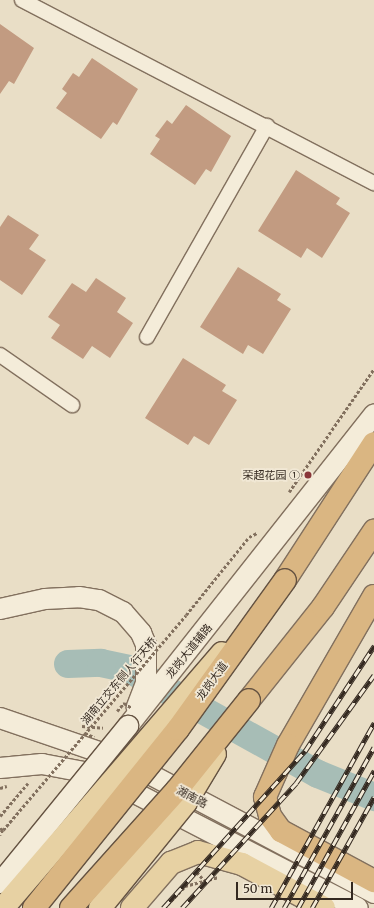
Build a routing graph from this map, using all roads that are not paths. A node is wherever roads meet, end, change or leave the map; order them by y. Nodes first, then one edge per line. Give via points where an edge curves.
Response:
1 (22, 0) edge
2 (267, 126) junction
3 (374, 183) edge
4 (148, 337) dead end
5 (0, 355) edge
6 (72, 405) dead end
7 (374, 415) edge
8 (374, 443) edge
9 (374, 531) edge
10 (285, 580) junction
11 (374, 596) edge
12 (0, 609) edge
13 (249, 700) junction
14 (0, 718) edge
15 (128, 726) junction
16 (30, 730) junction
17 (0, 734) edge
18 (0, 768) edge
19 (2, 880) edge
20 (374, 881) edge
21 (374, 893) edge
22 (3, 908) edge
23 (34, 908) edge
24 (71, 908) edge
25 (100, 908) edge
26 (132, 908) edge
27 (324, 908) edge
28 (358, 908) edge

1 - 2 street
2 - 3 street
2 - 4 street
5 - 6 street
7 - 15 main road, 龙岗大道辅路
8 - 10 highway, 龙岗大道
9 - 13 highway via 323,607
10 - 22 main road, bridge
10 - 23 highway, 龙岗大道, bridge via 178,729
11 - 20 highway via 288,745 272,776 266,797 267,806 281,831
12 - 15 main road, bridge via 45,599 79,597 99,600 123,612 141,632 148,672
13 - 24 highway, bridge via 177,790
13 - 25 main road, bridge via 186,802
14 - 16 main road
15 - 19 main road, 龙岗大道辅路, bridge
16 - 17 main road, 湖南路
16 - 21 main road, 湖南路 via 123,760
18 - 28 main road, 湖南路 via 42,764 100,775 138,791
26 - 27 main road via 171,863 198,852 242,864

